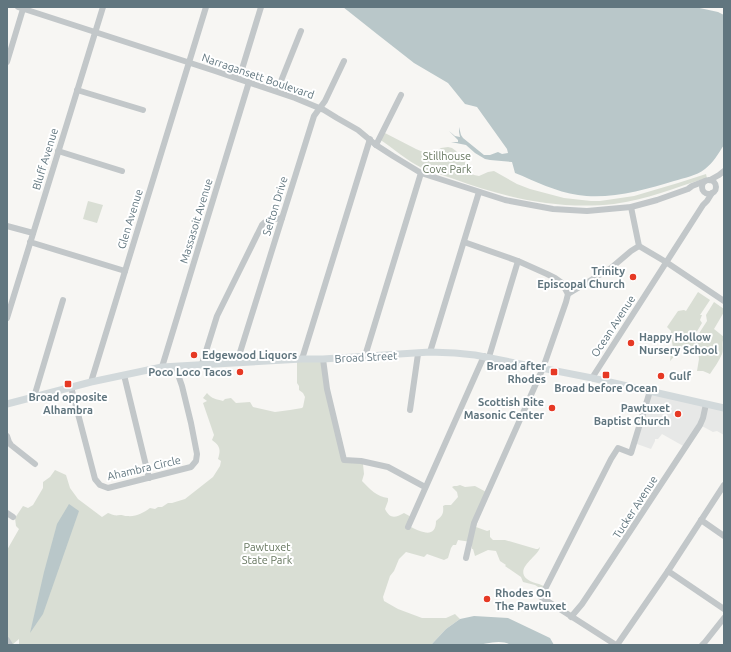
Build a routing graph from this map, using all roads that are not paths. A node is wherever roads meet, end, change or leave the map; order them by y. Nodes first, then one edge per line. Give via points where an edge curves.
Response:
1 (103, 7) edge
2 (206, 7) edge
3 (261, 7) edge
4 (21, 8) edge
5 (301, 31) dead end
6 (95, 32) junction
7 (344, 61) dead end
8 (7, 62) edge
9 (188, 62) junction
10 (239, 79) junction
11 (249, 82) junction
12 (77, 90) junction
13 (277, 91) junction
14 (401, 95) dead end
15 (319, 108) junction
16 (143, 110) dead end
17 (370, 139) junction
18 (376, 144) junction
19 (58, 151) junction
20 (122, 171) dead end
21 (724, 171) edge
22 (421, 173) junction
23 (724, 175) edge
24 (707, 180) junction
25 (688, 189) junction
26 (714, 190) junction
27 (703, 191) junction
28 (479, 192) junction
29 (703, 205) junction
30 (631, 207) junction
31 (282, 218) junction
32 (7, 226) edge
33 (33, 233) junction
34 (30, 242) junction
35 (464, 242) junction
36 (639, 246) junction
37 (518, 261) junction
38 (666, 262) junction
39 (125, 271) junction
40 (568, 294) junction
41 (10, 300) edge
42 (63, 300) dead end
43 (724, 301) edge
44 (7, 318) edge
45 (430, 352) junction
46 (418, 354) junction
47 (365, 356) junction
48 (486, 357) junction
49 (302, 359) junction
50 (324, 359) junction
51 (237, 362) junction
52 (202, 364) junction
53 (175, 366) junction
54 (162, 367) junction
55 (544, 368) junction
56 (124, 374) junction
57 (592, 378) junction
58 (91, 382) junction
59 (71, 387) junction
60 (650, 391) junction
61 (34, 397) junction
62 (7, 404) edge
63 (706, 404) junction
64 (724, 408) edge
65 (410, 410) dead end
66 (7, 436) edge
67 (35, 464) dead end
68 (149, 478) junction
69 (724, 485) edge
70 (425, 487) junction
71 (7, 513) edge
72 (13, 517) dead end
73 (701, 520) junction
74 (408, 527) dead end
75 (724, 536) edge
76 (466, 558) dead end
77 (668, 571) junction
78 (724, 609) edge
79 (571, 616) junction
80 (724, 618) edge
81 (7, 640) edge
82 (10, 645) edge
83 (617, 645) edge
84 (702, 645) edge

1 - 6 street, Bluff Avenue
2 - 9 street, Glen Avenue
3 - 10 street
4 - 6 street, Narragansett Boulevard
4 - 8 street
5 - 13 street
6 - 9 street, Narragansett Boulevard
6 - 12 street, Bluff Avenue
7 - 15 street, Sefton Drive
9 - 10 street, Narragansett Boulevard
9 - 39 street, Glen Avenue
10 - 11 street, Narragansett Boulevard
11 - 13 street, Narragansett Boulevard
11 - 54 street, Massasoit Avenue
12 - 16 street
12 - 19 street, Bluff Avenue
13 - 15 street, Narragansett Boulevard
14 - 18 street
15 - 17 street, Narragansett Boulevard
15 - 31 street, Sefton Drive via 314,116
17 - 18 street, Narragansett Boulevard
17 - 49 street
18 - 22 street, Narragansett Boulevard
19 - 20 street
19 - 33 street, Bluff Avenue
21 - 24 street
22 - 28 street, Narragansett Boulevard
22 - 47 street
23 - 26 street, Ocean Avenue
24 - 25 street, Narragansett Boulevard
24 - 26 street via 715,183
24 - 27 street, Ocean Avenue via 702,184
25 - 27 street, Narragansett Boulevard
25 - 30 street, Narragansett Boulevard
26 - 27 street via 709,194
26 - 29 street, Ocean Avenue
27 - 29 street, Ocean Avenue
28 - 30 street, Narragansett Boulevard via 505,200 567,210
28 - 35 street
29 - 38 street, Ocean Avenue
30 - 36 street
31 - 51 street, Sefton Drive
31 - 52 street via 270,220 262,225 217,316
32 - 33 street
33 - 34 street, Bluff Avenue
34 - 39 street
34 - 41 street, Bluff Avenue
35 - 37 street
35 - 45 street
36 - 38 street
36 - 40 street via 611,268
37 - 40 street via 555,278 562,283
37 - 48 street
38 - 43 street
38 - 57 street, Ocean Avenue
39 - 58 street, Glen Avenue
40 - 55 street
41 - 44 street, Bluff Avenue
42 - 61 street
45 - 46 main road, Broad Street
45 - 48 main road, Broad Street
46 - 47 main road, Broad Street
46 - 65 street
47 - 50 main road, Broad Street
48 - 55 main road, Broad Street
48 - 70 street
49 - 50 main road, Broad Street
49 - 51 main road, Broad Street
50 - 70 street via 327,390 344,460 388,467
51 - 52 main road, Broad Street
52 - 53 main road, Broad Street
53 - 54 main road, Broad Street
53 - 68 street, Ahambra Circle via 191,423 196,461 191,467
54 - 56 main road, Broad Street
55 - 57 main road, Broad Street
55 - 76 street via 474,523
56 - 58 main road, Broad Street
56 - 68 street
57 - 60 main road, Broad Street
58 - 59 main road, Broad Street
59 - 61 main road, Broad Street
59 - 68 street, Ahambra Circle via 98,483 108,488
60 - 63 main road, Broad Street
60 - 79 street via 631,453 618,448 611,459 541,597
61 - 62 main road, Broad Street
63 - 64 main road, Broad Street
63 - 79 street, Tucker Avenue via 700,425 582,604
66 - 67 street via 11,445
69 - 73 street
70 - 74 street
71 - 72 street
73 - 75 street
73 - 77 street
77 - 78 street
77 - 83 street
79 - 83 street
80 - 84 street
81 - 82 street

